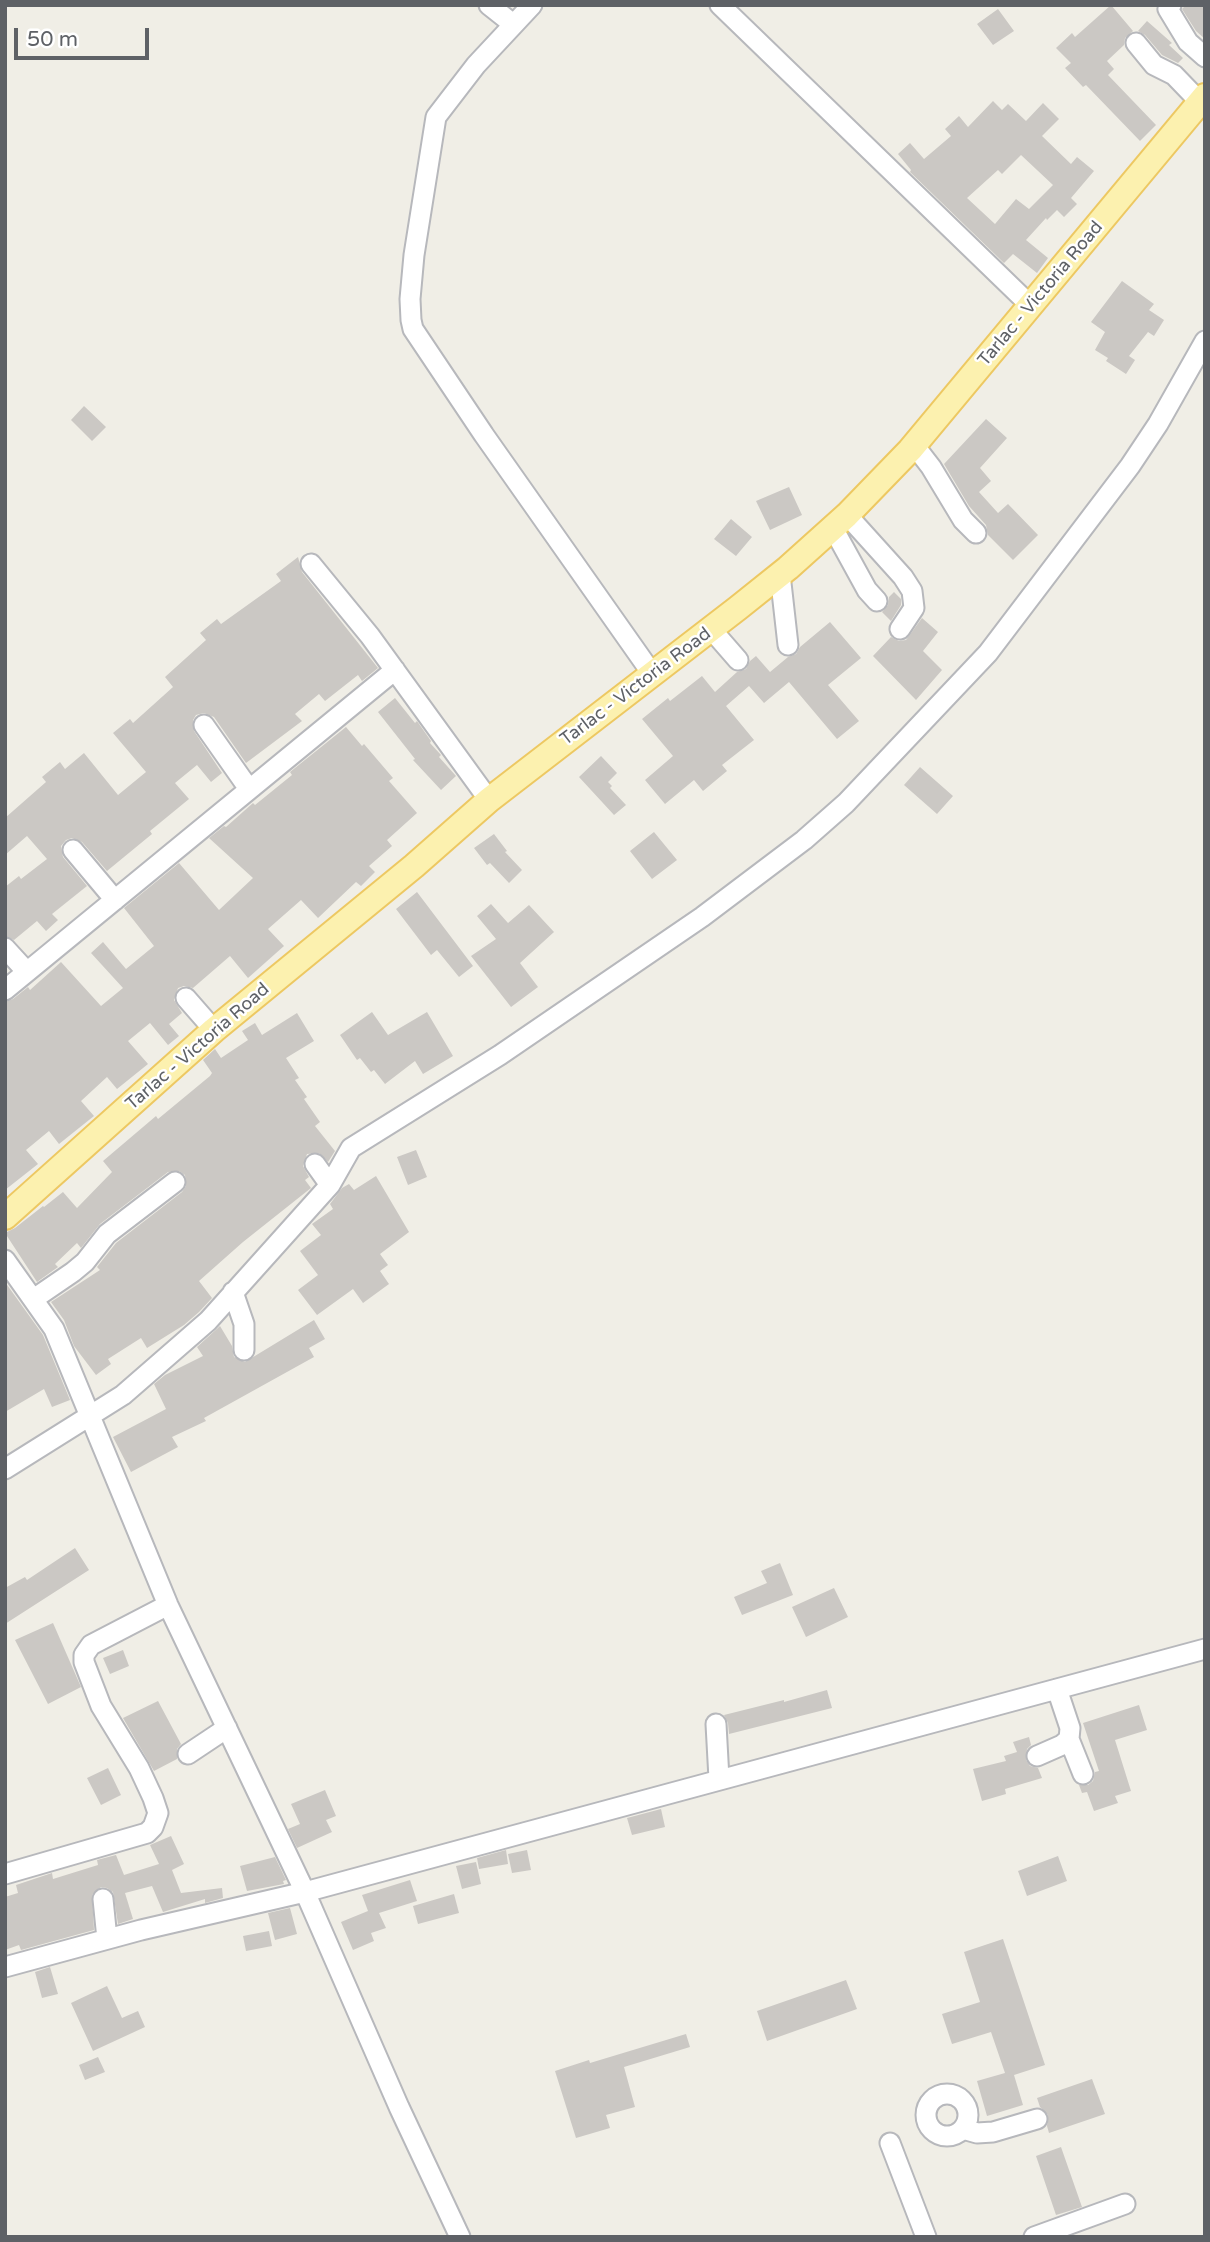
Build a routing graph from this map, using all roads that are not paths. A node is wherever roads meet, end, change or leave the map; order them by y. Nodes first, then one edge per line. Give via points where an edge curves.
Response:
1 (489, 5) edge
2 (532, 5) edge
3 (720, 5) edge
4 (1171, 5) edge
5 (513, 24) junction
6 (1136, 43) dead end
7 (1205, 57) edge
8 (1202, 99) edge
9 (1031, 306) junction
10 (1205, 341) edge
11 (914, 444) junction
12 (840, 521) junction
13 (976, 533) dead end
14 (311, 564) dead end
15 (780, 574) junction
16 (877, 601) dead end
17 (711, 629) junction
18 (900, 629) dead end
19 (788, 645) dead end
20 (738, 660) dead end
21 (395, 670) junction
22 (653, 675) junction
23 (204, 725) dead end
24 (249, 789) junction
25 (489, 800) junction
26 (73, 850) dead end
27 (115, 900) junction
28 (5, 948) edge
29 (27, 972) junction
30 (5, 990) edge
31 (186, 998) dead end
32 (214, 1030) junction
33 (315, 1164) dead end
34 (175, 1182) dead end
35 (330, 1185) junction
36 (5, 1217) edge
37 (5, 1259) edge
38 (233, 1292) junction
39 (35, 1298) junction
40 (244, 1350) dead end
41 (89, 1417) junction
42 (5, 1469) edge
43 (168, 1605) junction
44 (1205, 1649) edge
45 (1057, 1689) junction
46 (716, 1724) dead end
47 (227, 1728) junction
48 (1069, 1739) junction
49 (188, 1754) dead end
50 (1037, 1756) dead end
51 (1083, 1774) dead end
52 (719, 1779) junction
53 (5, 1874) edge
54 (305, 1892) junction
55 (103, 1899) dead end
56 (107, 1939) junction
57 (5, 1967) edge
58 (1037, 2119) dead end
59 (963, 2129) dead end
60 (890, 2143) dead end
61 (1125, 2204) dead end
62 (460, 2237) edge
63 (926, 2237) edge
64 (1034, 2237) edge

1 - 5 street
2 - 5 street
3 - 9 street
4 - 7 street via 1168,9 1188,42
5 - 22 street via 436,117 414,256 411,320 484,435
6 - 8 street via 1154,65
8 - 9 main road, Tarlac - Victoria Road
9 - 11 main road, Tarlac - Victoria Road
10 - 35 street via 1130,466 1004,633 846,803 691,924 500,1055 351,1148
11 - 12 main road, Tarlac - Victoria Road
11 - 13 street
12 - 15 main road, Tarlac - Victoria Road
12 - 16 street via 867,590
12 - 18 street via 903,577 912,591 914,608
14 - 21 street
15 - 17 main road, Tarlac - Victoria Road
15 - 19 street
17 - 20 street
17 - 22 main road, Tarlac - Victoria Road
21 - 24 street
21 - 25 street
22 - 25 main road, Tarlac - Victoria Road
23 - 24 street
24 - 27 street
25 - 32 main road, Tarlac - Victoria Road
26 - 27 street
27 - 29 street
28 - 29 street
29 - 30 street
31 - 32 street
32 - 36 main road, Tarlac - Victoria Road
33 - 35 street
34 - 39 street via 107,1234 85,1262
35 - 38 street
37 - 39 street
38 - 40 street via 244,1324
38 - 41 street via 208,1321 123,1395
39 - 41 street via 54,1329
41 - 42 street
41 - 43 street
43 - 47 street
43 - 53 street via 91,1645 84,1655 101,1706 153,1798 157,1821 147,1833
44 - 45 street
45 - 48 street via 1070,1728
45 - 52 street
46 - 52 street
47 - 49 street
47 - 54 street
48 - 50 street
48 - 51 street
52 - 54 street
54 - 56 street
54 - 62 street
55 - 56 street
56 - 57 street
58 - 59 street via 993,2133
60 - 63 street
61 - 64 street

